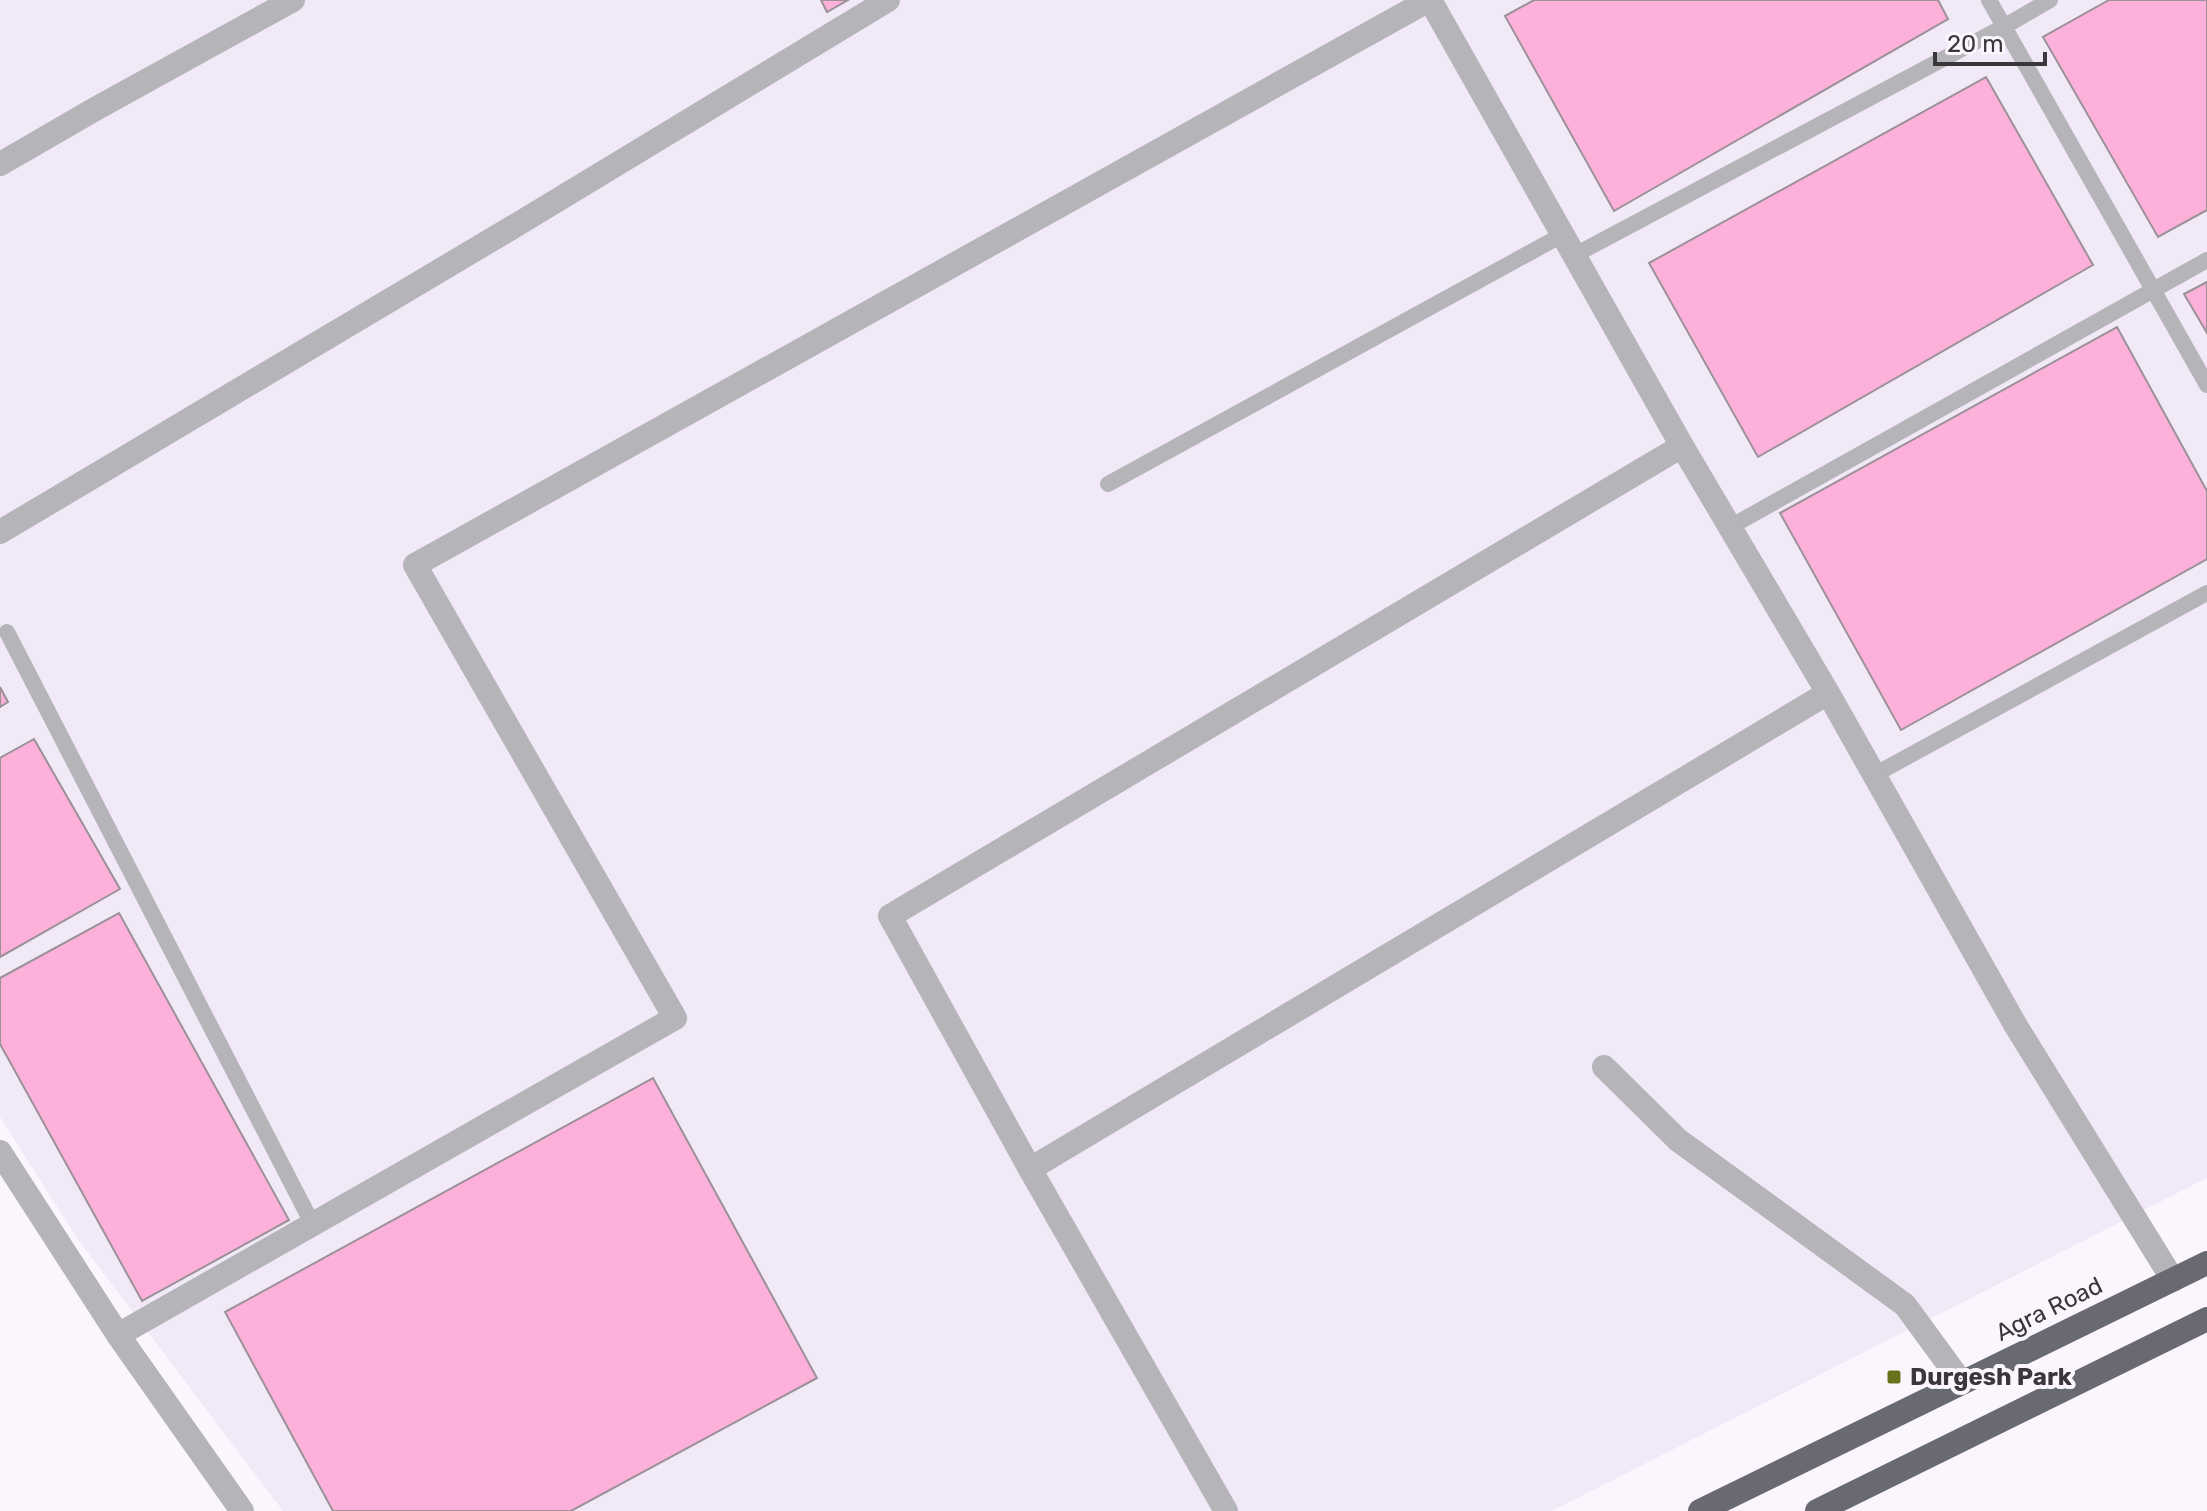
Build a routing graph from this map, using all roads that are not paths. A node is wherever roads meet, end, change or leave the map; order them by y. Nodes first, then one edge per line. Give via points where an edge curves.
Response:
1 (293, 0) edge
2 (888, 0) edge
3 (1430, 0) edge
4 (1989, 0) edge
5 (2050, 0) edge
6 (2005, 26) junction
7 (0, 164) edge
8 (1568, 246) junction
9 (2207, 260) edge
10 (2153, 291) junction
11 (2207, 385) edge
12 (1682, 446) junction
13 (1108, 484) dead end
14 (1730, 527) junction
15 (0, 532) edge
16 (2207, 593) edge
17 (7, 632) dead end
18 (1828, 693) junction
19 (1874, 775) junction
20 (1604, 1067) dead end
21 (0, 1152) edge
22 (1030, 1169) junction
23 (313, 1225) junction
24 (2207, 1263) edge
25 (2173, 1280) junction
26 (2207, 1319) edge
27 (118, 1335) junction
28 (1962, 1383) junction
29 (242, 1511) edge
30 (1226, 1511) edge
31 (1700, 1511) edge
32 (1817, 1511) edge

1 - 7 street
2 - 15 street
3 - 8 street
3 - 23 street via 415,565 675,1018
4 - 6 lane
5 - 6 lane
6 - 8 lane
6 - 10 lane
8 - 12 street
8 - 13 lane
9 - 10 lane
10 - 11 lane
10 - 14 lane
12 - 14 street
12 - 22 street via 890,916
14 - 18 street
16 - 19 lane
17 - 23 lane
18 - 19 street
18 - 22 street
19 - 25 street via 2016,1026
20 - 28 street via 1678,1140 1905,1305
21 - 27 street
22 - 30 street
23 - 27 street
24 - 25 highway, Agra Road
25 - 28 highway, Agra Road
26 - 32 highway
27 - 29 street
28 - 31 highway, Agra Road

